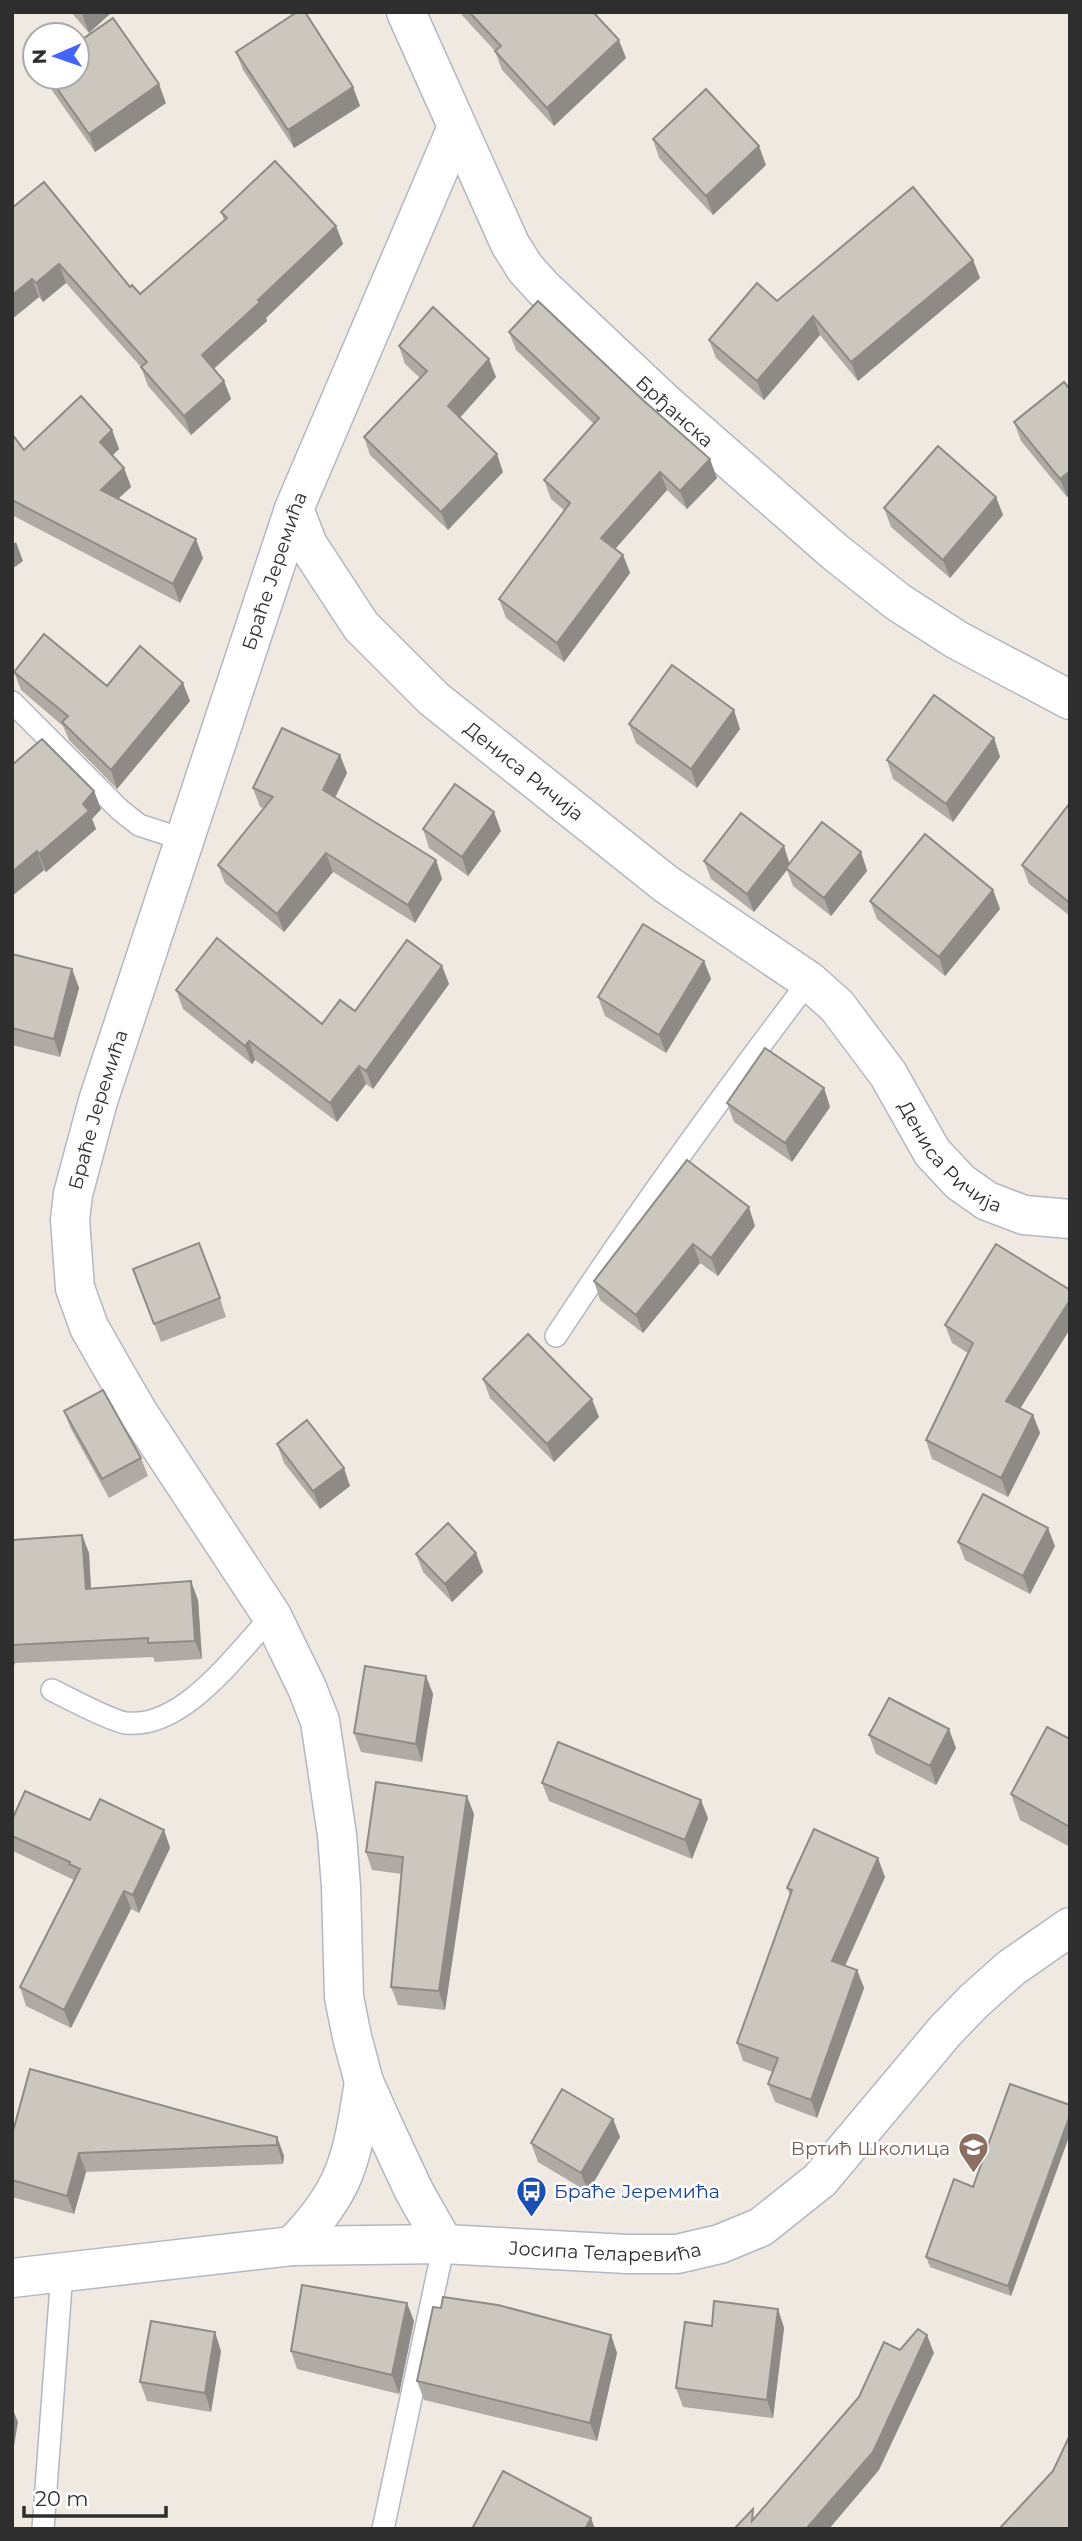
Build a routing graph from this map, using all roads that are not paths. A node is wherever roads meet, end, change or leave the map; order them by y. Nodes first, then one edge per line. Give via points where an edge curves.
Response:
1 (406, 12) edge
2 (457, 127) junction
3 (294, 509) junction
4 (1070, 700) edge
5 (12, 702) edge
6 (185, 840) junction
7 (809, 981) junction
8 (1070, 1219) edge
9 (556, 1336) dead end
10 (272, 1616) junction
11 (52, 1690) dead end
12 (1070, 1927) edge
13 (364, 2082) junction
14 (444, 2244) junction
15 (292, 2246) junction
16 (62, 2272) junction
17 (12, 2278) edge
18 (43, 2529) edge
19 (383, 2529) edge

1 - 2 street, Брђанска
2 - 3 street, Браће Јеремића
2 - 4 street, Брђанска via 525,268 666,404 898,602 957,640
3 - 6 street, Браће Јеремића
3 - 7 street, Дениса Ричија via 308,545 361,626 434,699 666,884
5 - 6 lane via 120,810 139,825
6 - 10 street, Браће Јеремића via 98,1101 73,1194 70,1220 75,1288 89,1327 139,1414
7 - 8 street, Дениса Ричија via 837,1006 888,1074 932,1152 960,1182 987,1201 1024,1215
7 - 9 lane via 716,1103
10 - 11 lane via 202,1690 174,1712 149,1723 123,1723
10 - 13 street, Браће Јеремића via 320,1721 337,1835 344,1997
12 - 14 street, Јосипа Теларевића via 1011,1968 974,2001 820,2180 761,2227 720,2244 677,2254
13 - 14 street, Браће Јеремића
13 - 15 street, Браће Јеремића via 346,2169 317,2220
14 - 15 street, Јосипа Теларевића
14 - 19 lane
15 - 16 street, Јосипа Теларевића
16 - 17 street, Јосипа Теларевића
16 - 18 lane

